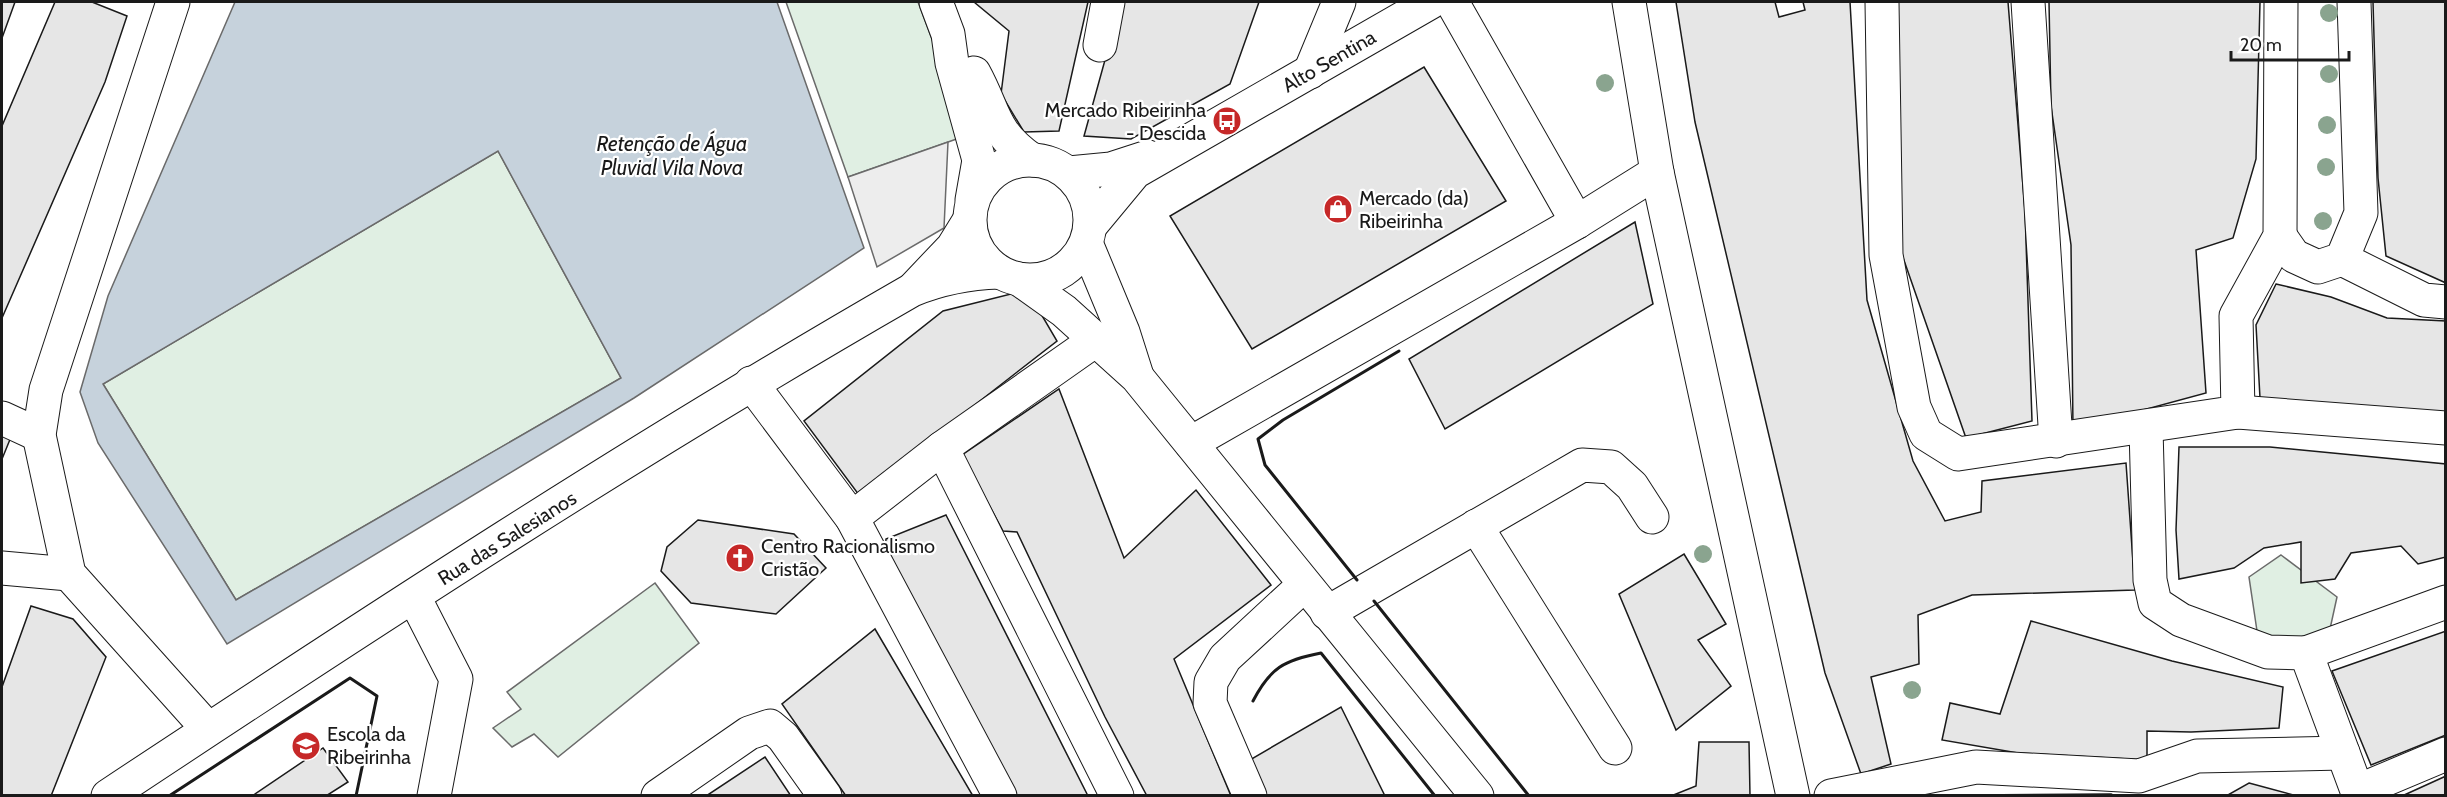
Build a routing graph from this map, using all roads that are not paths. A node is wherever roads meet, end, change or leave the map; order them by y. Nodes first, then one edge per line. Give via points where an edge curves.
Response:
1 (173, 2) edge
2 (936, 2) edge
3 (1108, 2) edge
4 (1339, 2) edge
5 (1431, 2) edge
6 (1452, 2) edge
7 (1629, 2) edge
8 (1881, 2) edge
9 (2028, 2) edge
10 (2281, 2) edge
11 (2354, 2) edge
12 (948, 34) junction
13 (1100, 45) dead end
14 (1310, 72) junction
15 (1227, 121) junction
16 (1032, 160) junction
17 (1657, 172) junction
18 (1069, 173) junction
19 (970, 211) junction
20 (1577, 222) junction
21 (1088, 234) junction
22 (2280, 236) junction
23 (2342, 259) junction
24 (1009, 276) junction
25 (912, 290) junction
26 (2445, 302) edge
27 (1097, 339) junction
28 (1137, 378) junction
29 (750, 383) junction
30 (2238, 412) junction
31 (2, 418) edge
32 (2146, 428) junction
33 (2445, 428) edge
34 (39, 435) junction
35 (2056, 441) junction
36 (1191, 443) junction
37 (942, 448) junction
38 (1652, 517) dead end
39 (852, 518) junction
40 (1476, 526) junction
41 (69, 574) junction
42 (4, 577) edge
43 (1304, 585) junction
44 (414, 597) junction
45 (2445, 602) edge
46 (1327, 613) junction
47 (2306, 653) junction
48 (208, 729) junction
49 (1615, 748) dead end
50 (2343, 753) junction
51 (2445, 754) edge
52 (2358, 793) edge
53 (108, 795) edge
54 (434, 795) edge
55 (658, 795) edge
56 (825, 795) edge
57 (999, 795) edge
58 (1117, 795) edge
59 (1250, 795) edge
60 (1476, 795) edge
61 (1793, 795) edge
62 (1831, 795) edge

1 - 34 street via 46,390
2 - 12 street
3 - 13 street
4 - 14 street
5 - 14 street, Alto Sentina
6 - 20 street
7 - 17 street
8 - 35 street via 1886,255 1914,407 1926,434 1958,454
9 - 35 street
10 - 22 street
11 - 23 street via 2361,213
12 - 16 street via 981,86 994,120 1010,144
12 - 19 street via 952,63 979,160
14 - 15 street, Alto Sentina
15 - 18 street, Alto Sentina via 1132,164
15 - 21 street, Alto Sentina via 1135,172
16 - 18 street via 1052,163
16 - 19 street via 1013,162 996,170 982,184
17 - 20 street
17 - 61 street
18 - 21 street via 1087,200
19 - 24 street via 973,241 983,259
19 - 25 street, Rua das Salesianos via 946,254
20 - 36 street
21 - 24 street via 1075,261 1059,273 1039,280
21 - 28 street
22 - 23 street via 2294,256 2318,267
22 - 30 street via 2236,316
23 - 26 street via 2424,300
24 - 25 street, Rua das Salesianos via 969,273
24 - 27 street via 1064,311
25 - 29 street, Rua das Salesianos
27 - 28 street
27 - 37 street
28 - 36 street
29 - 39 street
29 - 44 street, Rua das Salesianos
30 - 32 street
30 - 33 street
31 - 34 street
32 - 35 street
32 - 47 street via 2150,580 2155,603 2181,620 2268,652
34 - 41 street
36 - 43 street
37 - 39 street
37 - 58 street
38 - 40 street via 1632,486 1611,467 1582,465
39 - 57 street
40 - 46 street
40 - 49 street
41 - 42 street
41 - 48 street
43 - 46 street
43 - 59 street via 1225,658 1211,682 1210,703
44 - 48 street, Rua das Salesianos
44 - 54 street via 456,679
45 - 47 street
46 - 60 street
47 - 50 street
48 - 53 street, Rua das Salesianos
50 - 52 street
50 - 62 street via 2197,756 2139,776 1976,767
51 - 52 street
55 - 56 street via 749,733 770,726 783,737

